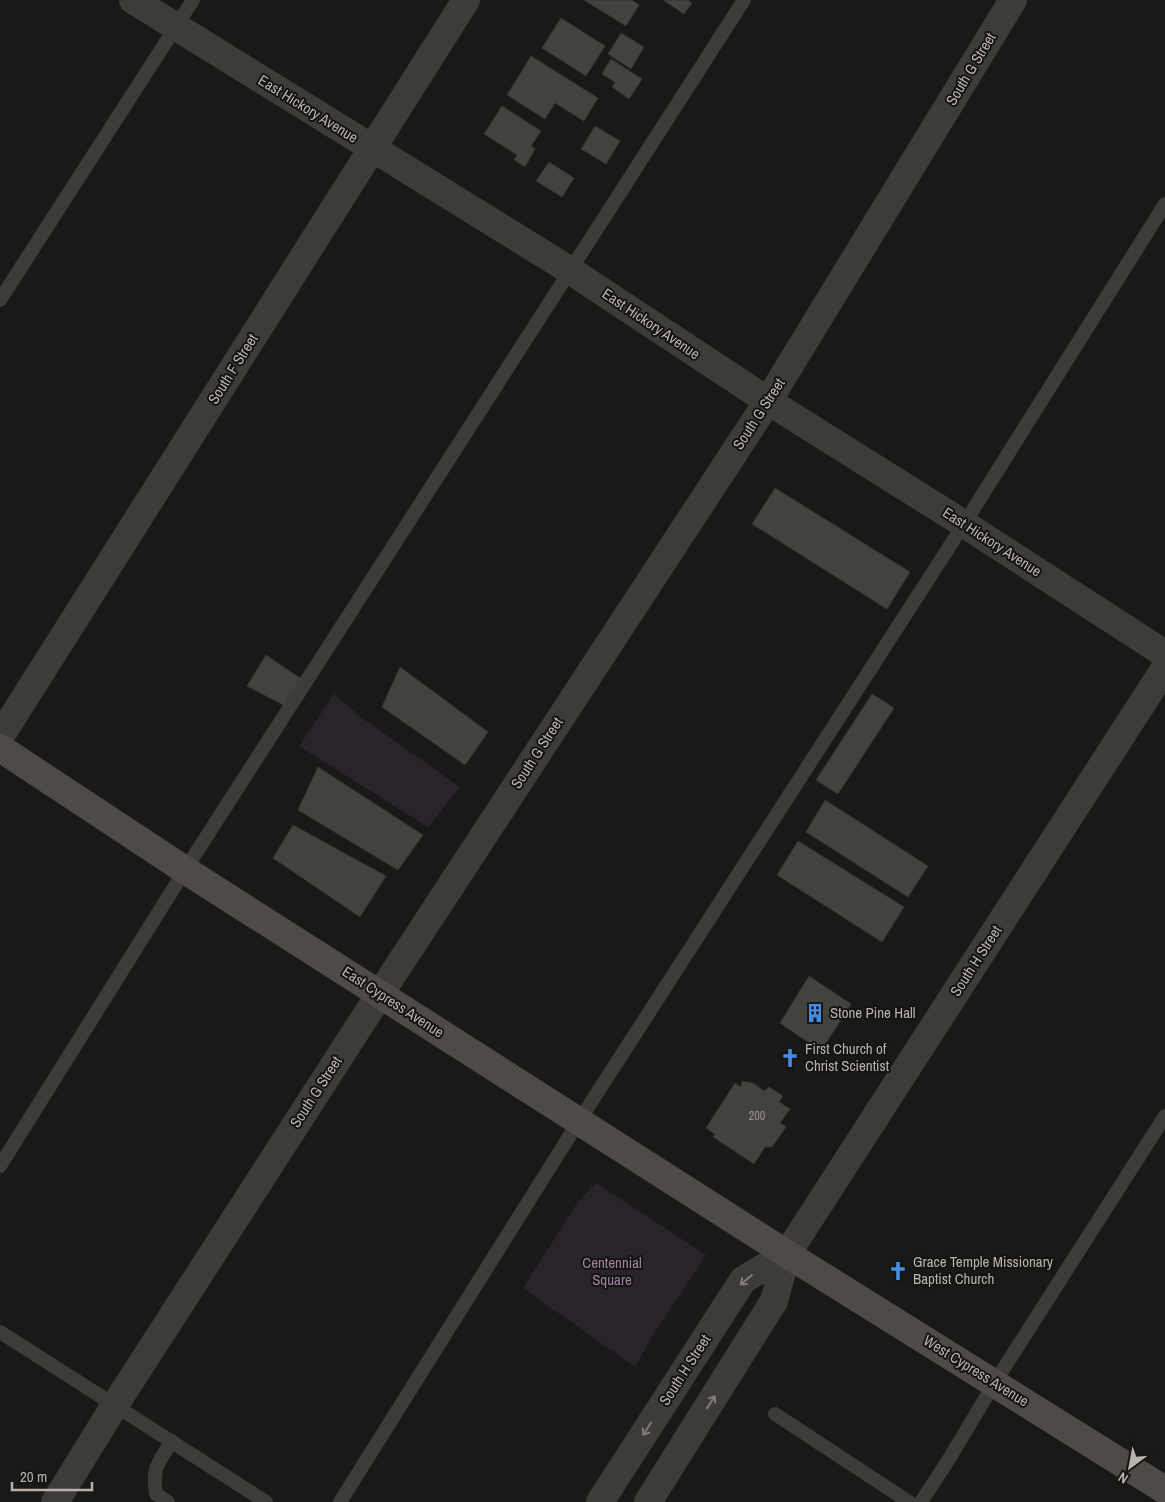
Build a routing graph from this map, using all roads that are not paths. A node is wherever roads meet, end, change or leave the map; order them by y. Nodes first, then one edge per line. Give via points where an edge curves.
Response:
1 (133, 0) edge
2 (193, 0) edge
3 (466, 0) edge
4 (744, 0) edge
5 (1013, 0) edge
6 (176, 27) junction
7 (372, 149) junction
8 (1165, 204) edge
9 (571, 271) junction
10 (0, 300) edge
11 (768, 401) junction
12 (964, 524) junction
13 (1165, 654) edge
14 (1165, 668) edge
15 (0, 737) edge
16 (0, 748) edge
17 (185, 870) junction
18 (380, 994) junction
19 (1165, 1116) edge
20 (580, 1121) junction
21 (0, 1166) edge
22 (787, 1254) junction
23 (0, 1332) edge
24 (995, 1382) junction
25 (115, 1405) junction
26 (775, 1414) dead end
27 (172, 1441) junction
28 (1165, 1490) edge
29 (54, 1502) edge
30 (168, 1502) edge
31 (266, 1502) edge
32 (340, 1502) edge
33 (600, 1502) edge
34 (648, 1502) edge
35 (909, 1502) edge
36 (921, 1502) edge

1 - 6 street, East Hickory Avenue
2 - 6 lane
3 - 7 street, South F Street
4 - 9 lane
5 - 11 street, South G Street
6 - 7 street, East Hickory Avenue
6 - 10 lane
7 - 9 street, East Hickory Avenue
7 - 15 street, South F Street
8 - 12 lane
9 - 11 street, East Hickory Avenue
9 - 17 lane
11 - 12 street, East Hickory Avenue
11 - 18 street, South G Street
12 - 13 street, East Hickory Avenue
12 - 20 lane
14 - 22 street, South H Street
16 - 17 street, East Cypress Avenue
17 - 18 street, East Cypress Avenue
17 - 21 lane
18 - 20 street, East Cypress Avenue
18 - 25 street, South G Street
19 - 24 lane
20 - 22 street, East Cypress Avenue
20 - 32 lane
22 - 24 street, West Cypress Avenue
22 -> 33 street, South H Street via 743,1280
34 -> 22 street, South H Street via 774,1301
23 - 25 lane
24 - 28 street, West Cypress Avenue
24 - 36 lane
25 - 27 lane
25 - 29 street, South G Street
26 - 35 lane
27 - 30 lane via 155,1468 154,1481 156,1494
27 - 31 lane

